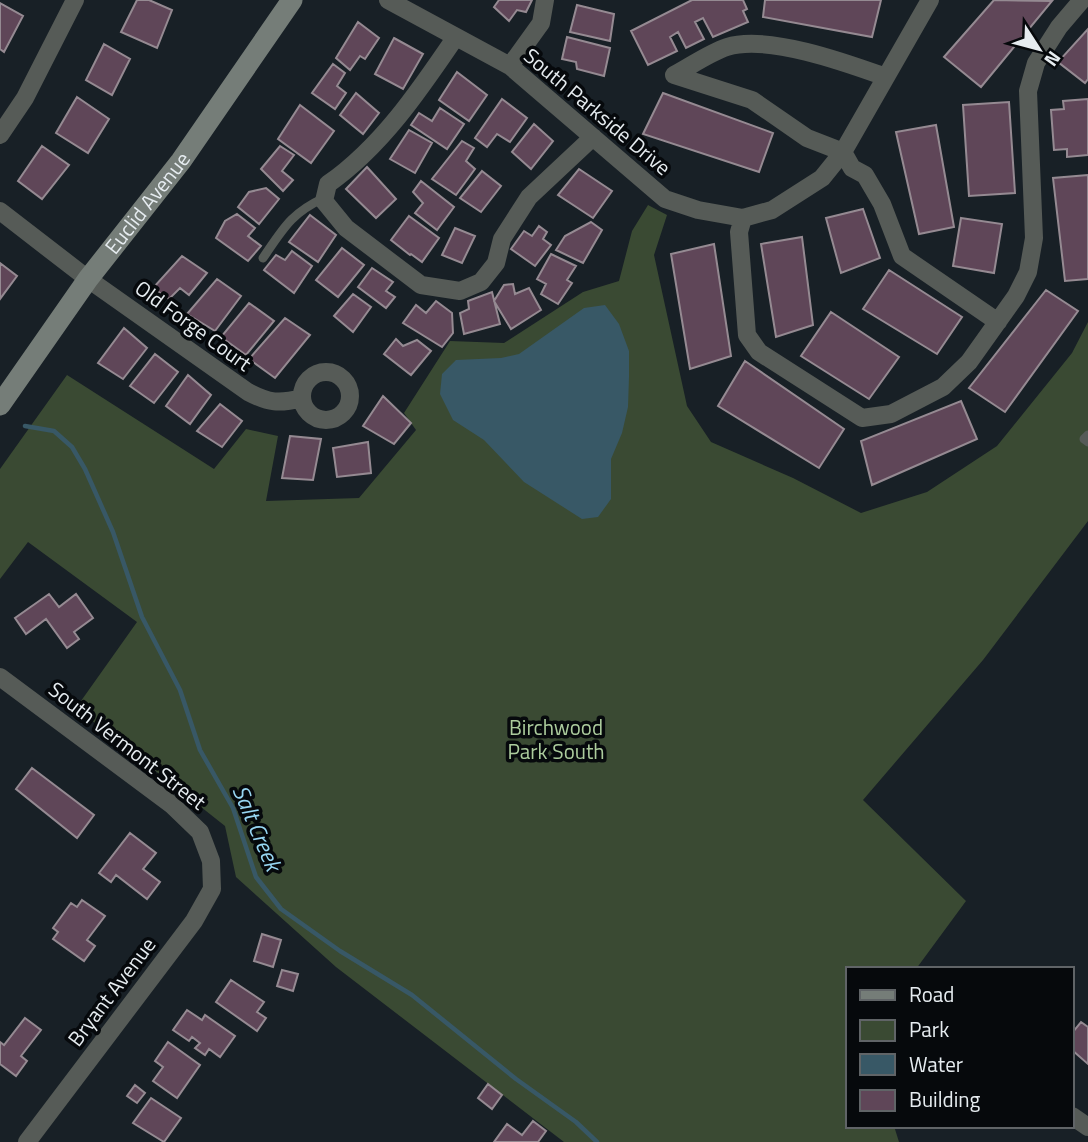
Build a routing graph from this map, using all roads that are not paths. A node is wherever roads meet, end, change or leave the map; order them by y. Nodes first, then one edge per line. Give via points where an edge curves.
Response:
1 (75, 0) edge
2 (292, 0) edge
3 (388, 0) edge
4 (545, 0) edge
5 (930, 0) edge
6 (1082, 0) edge
7 (455, 38) junction
8 (510, 66) junction
9 (886, 77) junction
10 (0, 135) edge
11 (593, 137) junction
12 (843, 152) junction
13 (324, 198) junction
14 (0, 211) edge
15 (743, 218) junction
16 (263, 258) dead end
17 (88, 279) junction
18 (998, 322) junction
19 (302, 398) dead end
20 (0, 405) edge
21 (1088, 435) edge
22 (1088, 442) edge
23 (0, 677) edge
24 (211, 861) joint
25 (27, 1142) edge

1 - 10 street via 26,98
2 - 17 main road, Euclid Avenue via 181,160
3 - 7 street, South Parkside Drive
4 - 8 street via 541,23
5 - 9 street, South Parkside Drive
6 - 18 street via 1036,63 1028,91 1034,238 1028,272
7 - 8 street, South Parkside Drive
7 - 13 street via 415,98 350,169 328,184
8 - 11 street, South Parkside Drive
9 - 12 street, South Parkside Drive
9 - 12 street via 765,43 728,47 674,75 752,100 807,138
11 - 13 street via 529,197 502,239 496,263 481,282 460,291 421,285 346,228
11 - 15 street, South Parkside Drive via 665,199
12 - 15 street, South Parkside Drive via 822,178 801,194 772,210
12 - 18 street via 852,168 865,175 882,204 902,256
13 - 16 lane via 304,207 284,226
14 - 17 street, Old Forge Court
15 - 18 street via 739,232 747,335 759,352 862,418 891,414 943,387 969,362
17 - 19 street, Old Forge Court via 248,392 265,401
17 - 20 main road, Euclid Avenue
21 - 22 lane via 1084,439
23 - 24 street, South Vermont Street via 172,805 200,832
24 - 25 street, Bryant Avenue via 212,889 194,921

